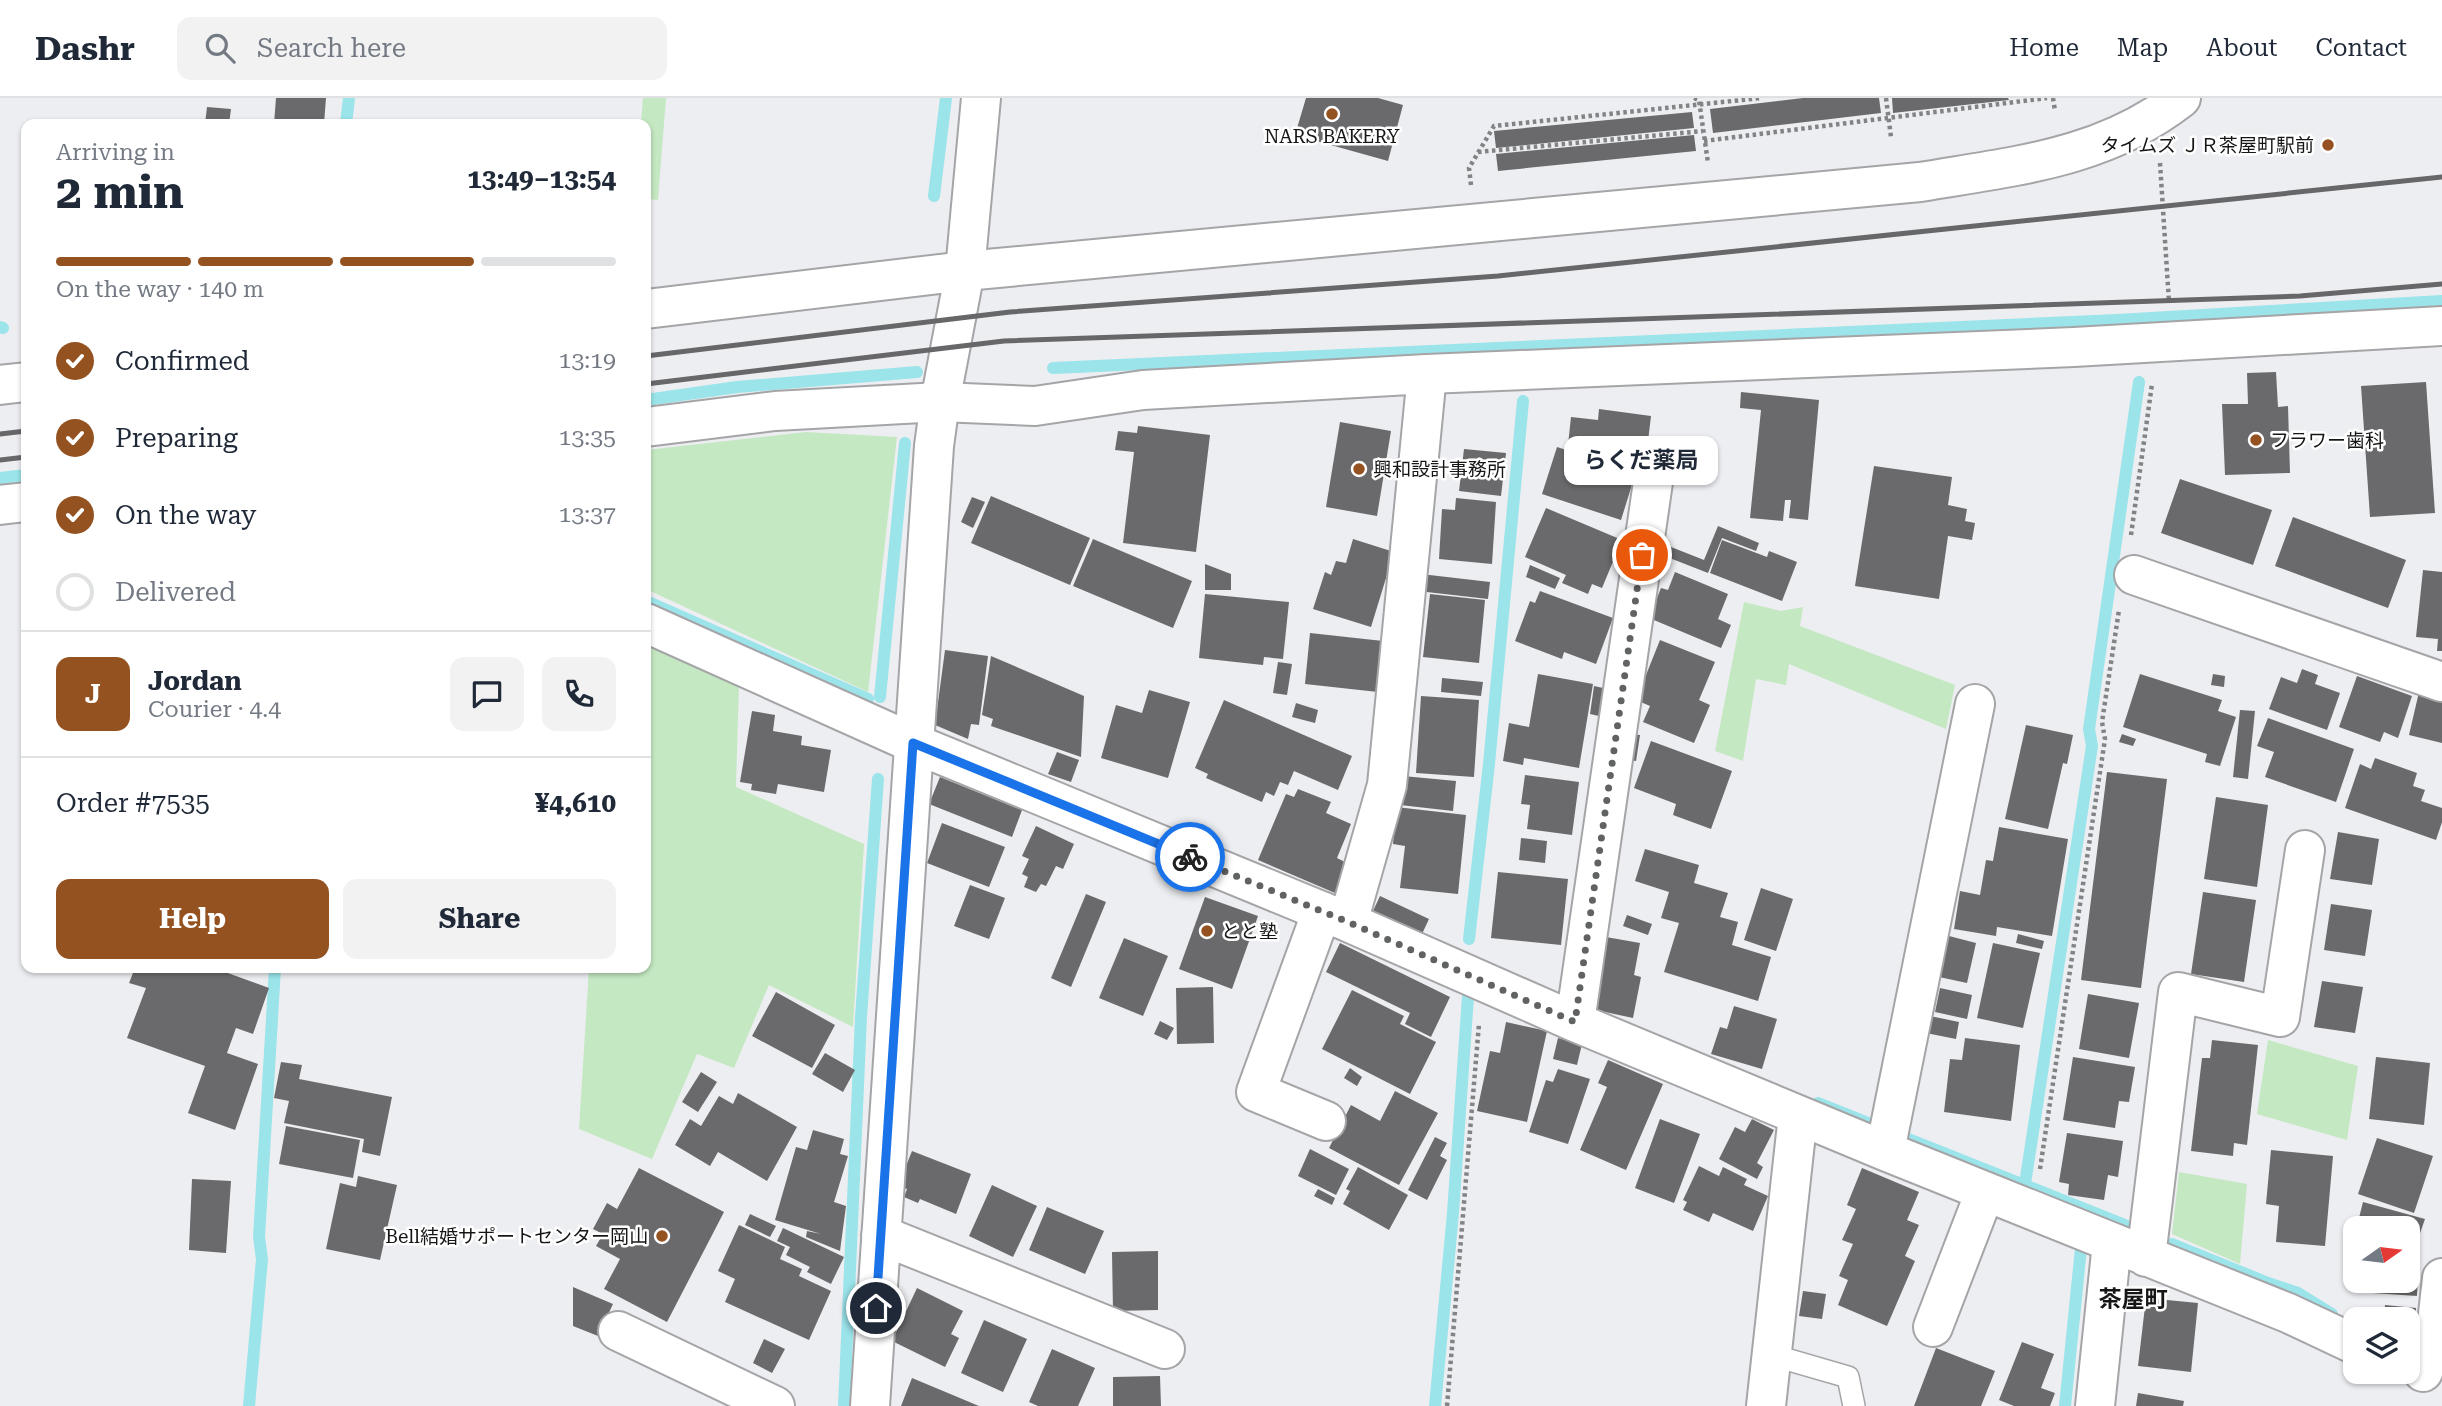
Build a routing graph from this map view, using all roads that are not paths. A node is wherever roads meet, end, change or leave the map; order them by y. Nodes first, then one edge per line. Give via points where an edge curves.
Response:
1 (981, 98) edge
2 (2181, 98) edge
3 (965, 271) junction
4 (651, 308) edge
5 (2442, 326) edge
6 (1427, 374) junction
7 (21, 383) edge
8 (0, 385) edge
9 (940, 402) junction
10 (651, 426) edge
11 (1653, 482) dead end
12 (21, 503) edge
13 (0, 505) edge
14 (2130, 573) road end
15 (651, 625) edge
16 (2442, 682) edge
17 (1975, 704) dead end
18 (913, 743) junction
19 (2305, 850) dead end
20 (1335, 917) junction
21 (1575, 1022) junction
22 (1798, 1115) junction
23 (1326, 1121) dead end
24 (1888, 1137) junction
25 (1985, 1192) junction
26 (881, 1235) junction
27 (2129, 1250) junction
28 (2442, 1278) edge
29 (1933, 1327) dead end
30 (618, 1331) dead end
31 (2343, 1339) edge
32 (1165, 1349) dead end
33 (1772, 1355) junction
34 (2426, 1366) edge
35 (775, 1406) edge
36 (870, 1406) edge
37 (1766, 1406) edge
38 (1854, 1406) edge
39 (2095, 1406) edge

1 - 3 street
2 - 3 street via 2094,148 1920,182
3 - 4 street
3 - 9 street
5 - 6 street via 2164,327
6 - 9 street via 1143,390 1035,406
6 - 20 street via 1387,785
7 - 8 street
9 - 10 street via 775,411
9 - 18 street
11 - 21 street
12 - 13 street
14 - 16 street
15 - 18 street
17 - 24 street
18 - 20 street
18 - 26 street
19 - 27 street via 2280,1017 2178,992
20 - 21 street
20 - 23 street via 1256,1092
21 - 22 street
22 - 24 street
22 - 33 street
24 - 25 street
25 - 27 street
25 - 29 street
26 - 32 street
26 - 36 street
27 - 31 street
27 - 39 street
28 - 34 street
30 - 35 street
33 - 37 street
33 - 38 lane via 1848,1377

